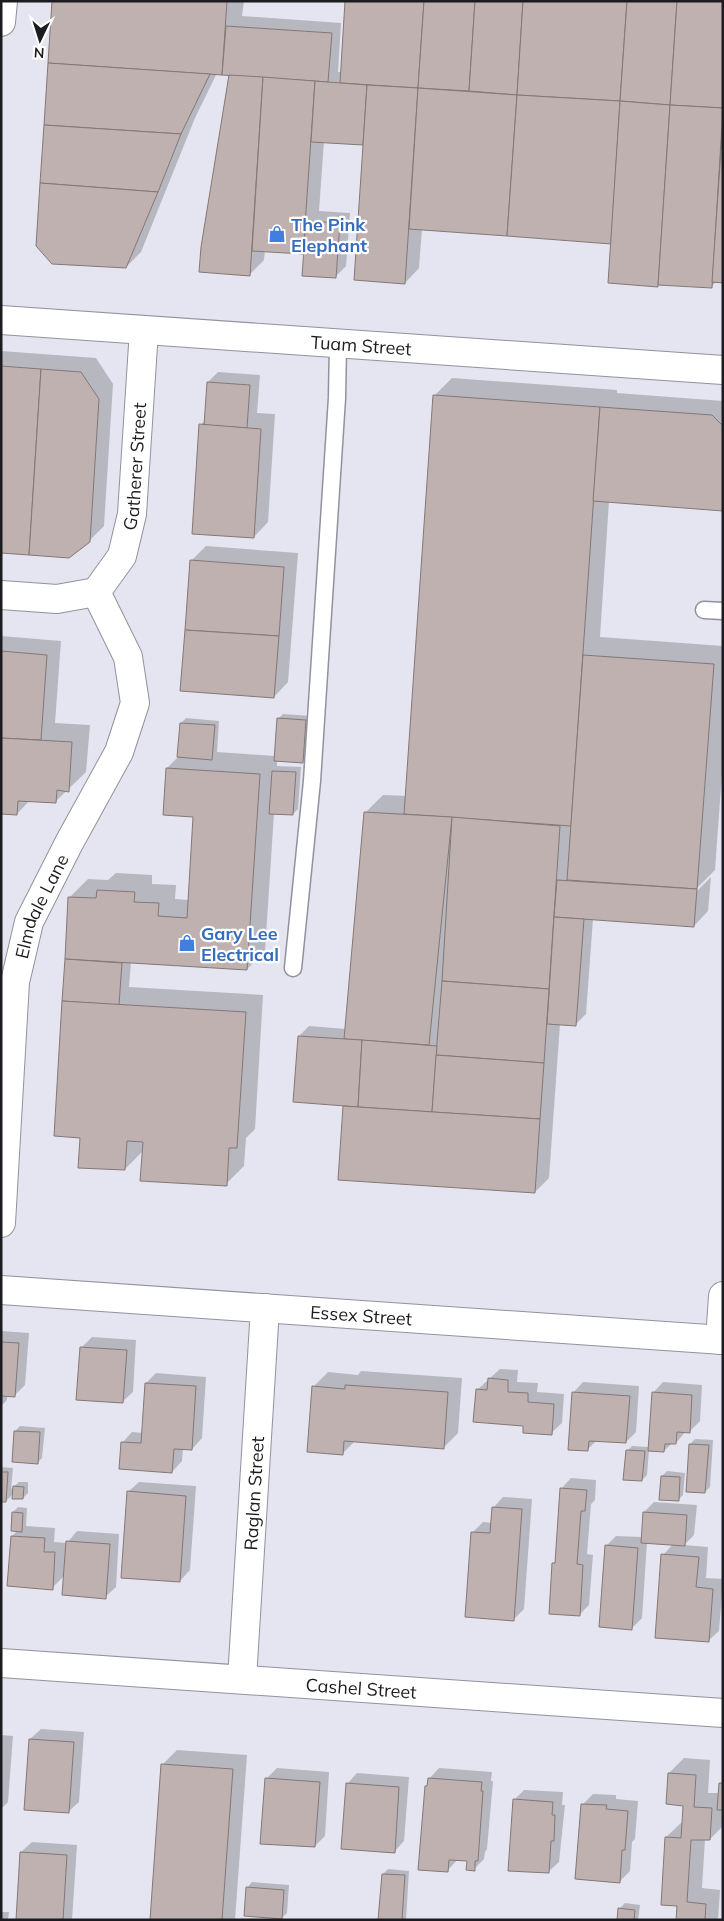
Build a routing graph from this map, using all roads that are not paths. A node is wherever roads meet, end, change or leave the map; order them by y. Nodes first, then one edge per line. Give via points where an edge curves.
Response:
1 (3, 1) edge
2 (1, 22) edge
3 (1, 320) edge
4 (144, 330) junction
5 (338, 344) junction
6 (723, 370) edge
7 (96, 592) junction
8 (1, 595) edge
9 (704, 610) dead end
10 (723, 611) edge
11 (294, 968) dead end
12 (1, 1223) edge
13 (1, 1290) edge
14 (723, 1296) edge
15 (265, 1308) junction
16 (721, 1340) edge
17 (1, 1662) edge
18 (242, 1679) junction
19 (723, 1713) edge

1 - 2 street
3 - 4 street, Tuam Street
4 - 5 street, Tuam Street
4 - 7 street, Gatherer Street via 132,514 122,556
5 - 6 street, Tuam Street
5 - 11 lane via 312,782
7 - 8 street via 57,599
7 - 12 street, Elmdale Lane via 128,656 134,703 119,752 29,922 15,982
9 - 10 lane
13 - 15 street, Essex Street
14 - 16 street
15 - 16 street, Essex Street
15 - 18 street, Raglan Street
17 - 18 street, Cashel Street
18 - 19 street, Cashel Street

